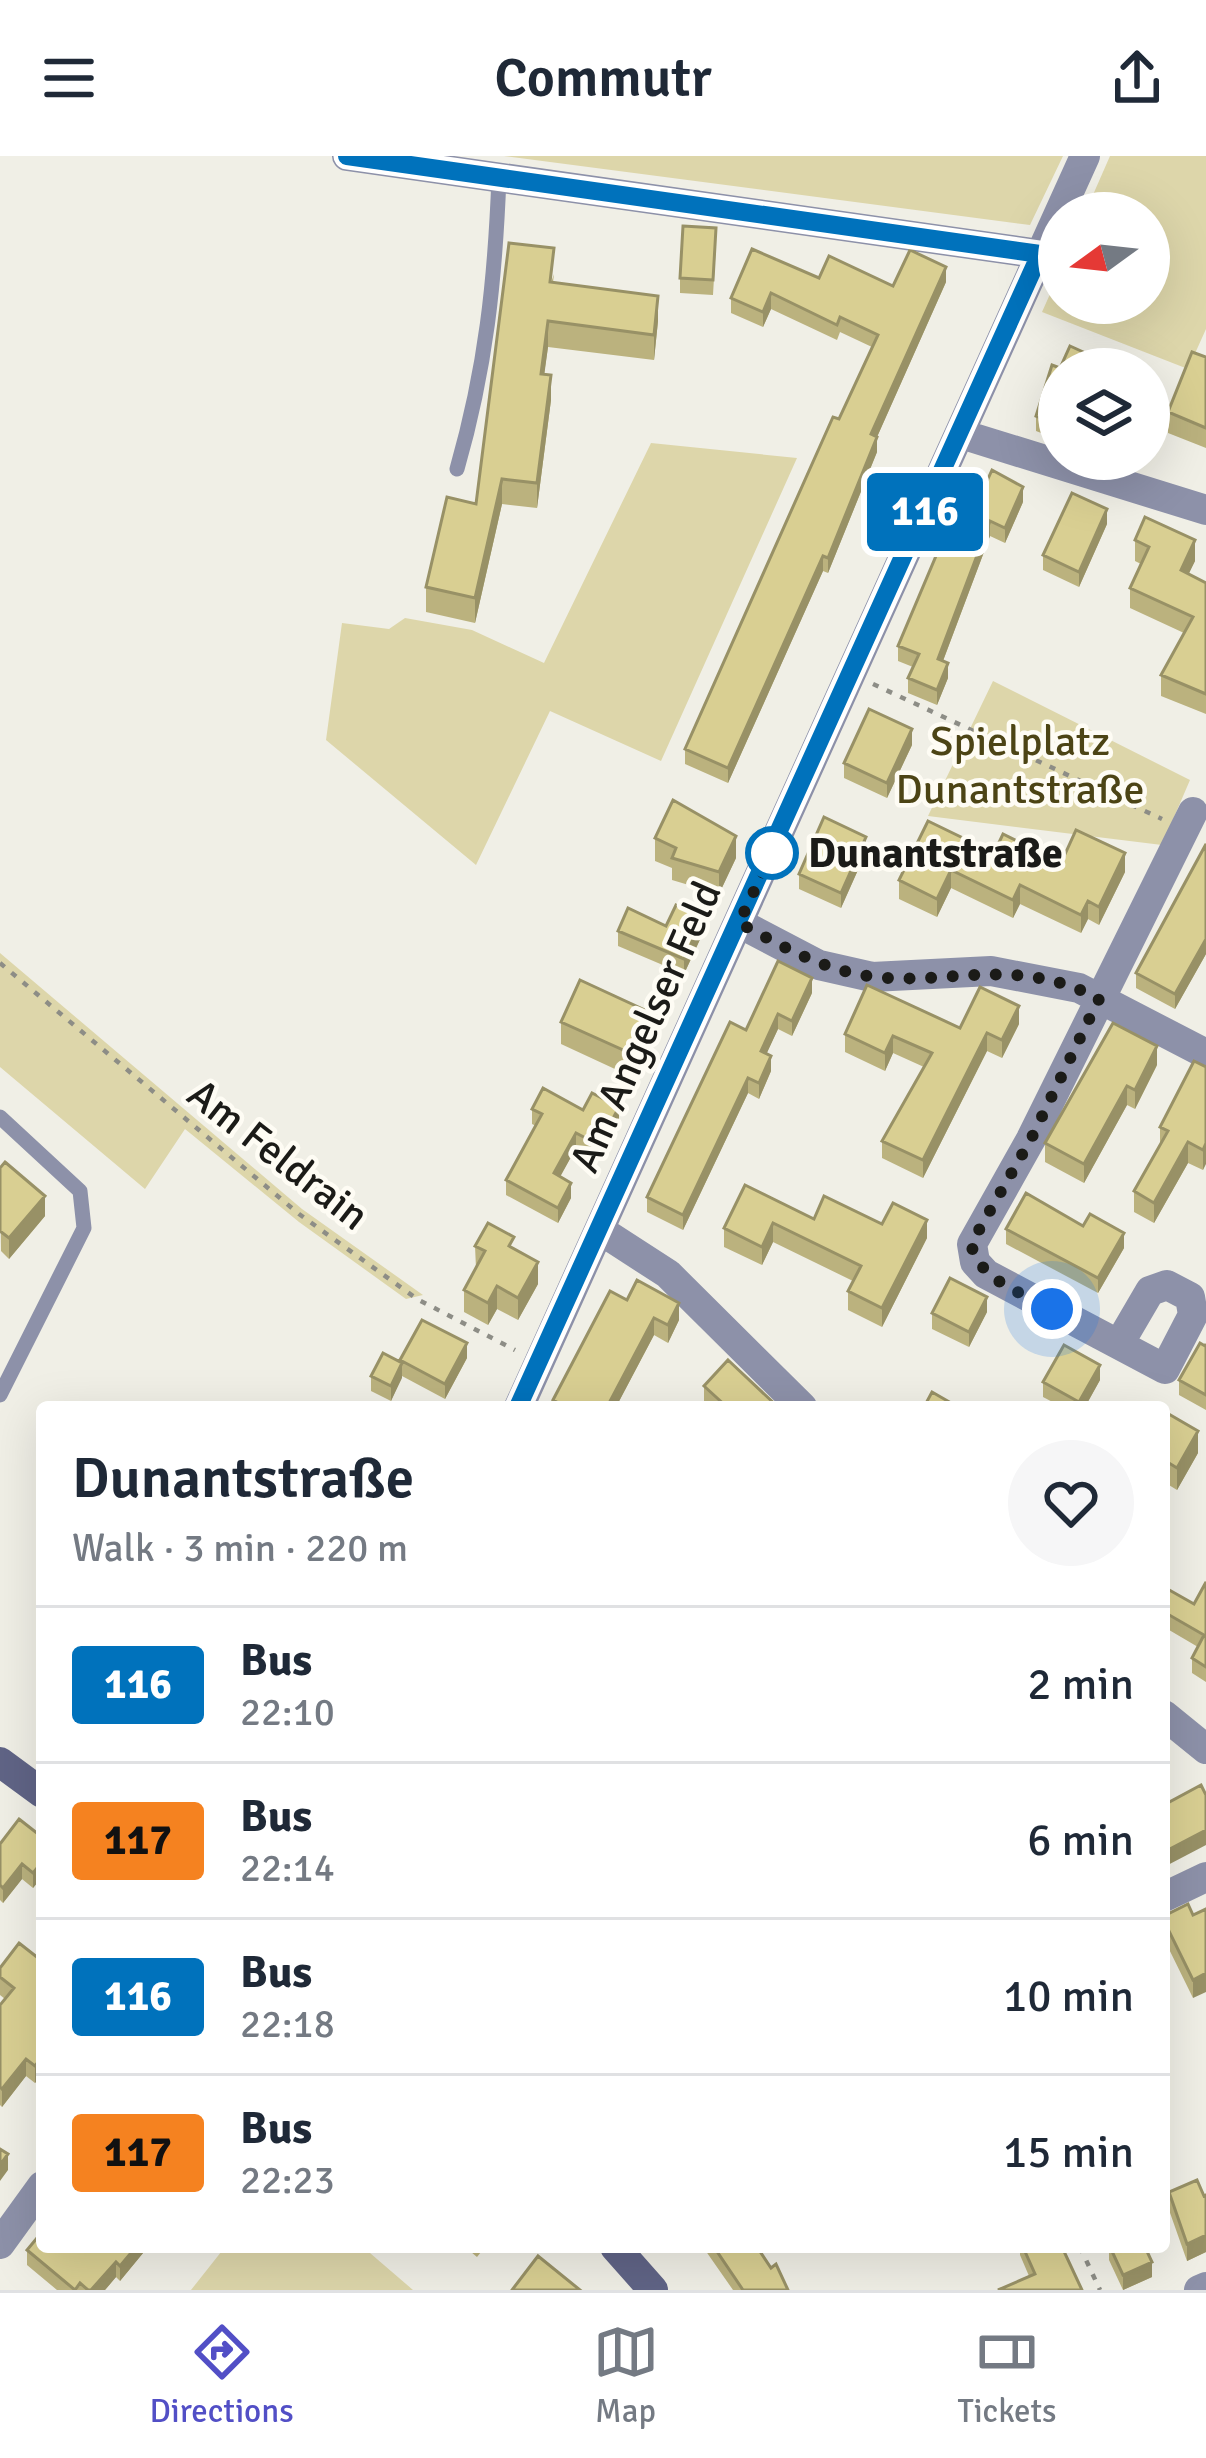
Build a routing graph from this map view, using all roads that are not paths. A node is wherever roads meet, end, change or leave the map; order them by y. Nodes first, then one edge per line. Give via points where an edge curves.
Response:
1 (347, 156) edge
2 (1084, 156) edge
3 (499, 177) junction
4 (1068, 192) edge
5 (1038, 254) edge
6 (1038, 259) edge
7 (961, 434) junction
8 (457, 469) dead end
9 (1206, 510) edge
10 (1189, 821) road end
11 (739, 923) junction
12 (1099, 999) junction
13 (1206, 1054) edge
14 (0, 1117) edge
15 (600, 1230) junction
16 (1119, 1344) dead end
17 (0, 1395) edge
18 (522, 1401) edge
19 (796, 1401) edge
20 (1170, 1720) edge
21 (1206, 1749) edge
22 (0, 1762) edge
23 (36, 1789) edge
24 (1206, 1877) edge
25 (1170, 1895) edge
26 (36, 2194) edge
27 (0, 2244) edge
28 (620, 2253) edge
29 (652, 2290) edge

1 - 3 street
2 - 4 street, Am Angelser Feld
3 - 5 street
3 - 8 lane via 483,380
6 - 7 street, Am Angelser Feld
7 - 9 street
7 - 11 street, Am Angelser Feld
10 - 12 street
11 - 12 street via 819,965 872,977 991,971
11 - 15 street, Am Angelser Feld
12 - 13 street
12 - 16 street via 971,1244 986,1274
14 - 17 lane via 80,1191 84,1228
15 - 18 street, Am Angelser Feld
15 - 19 street via 668,1274
20 - 21 street
22 - 23 main road
24 - 25 street
26 - 27 street
28 - 29 main road

